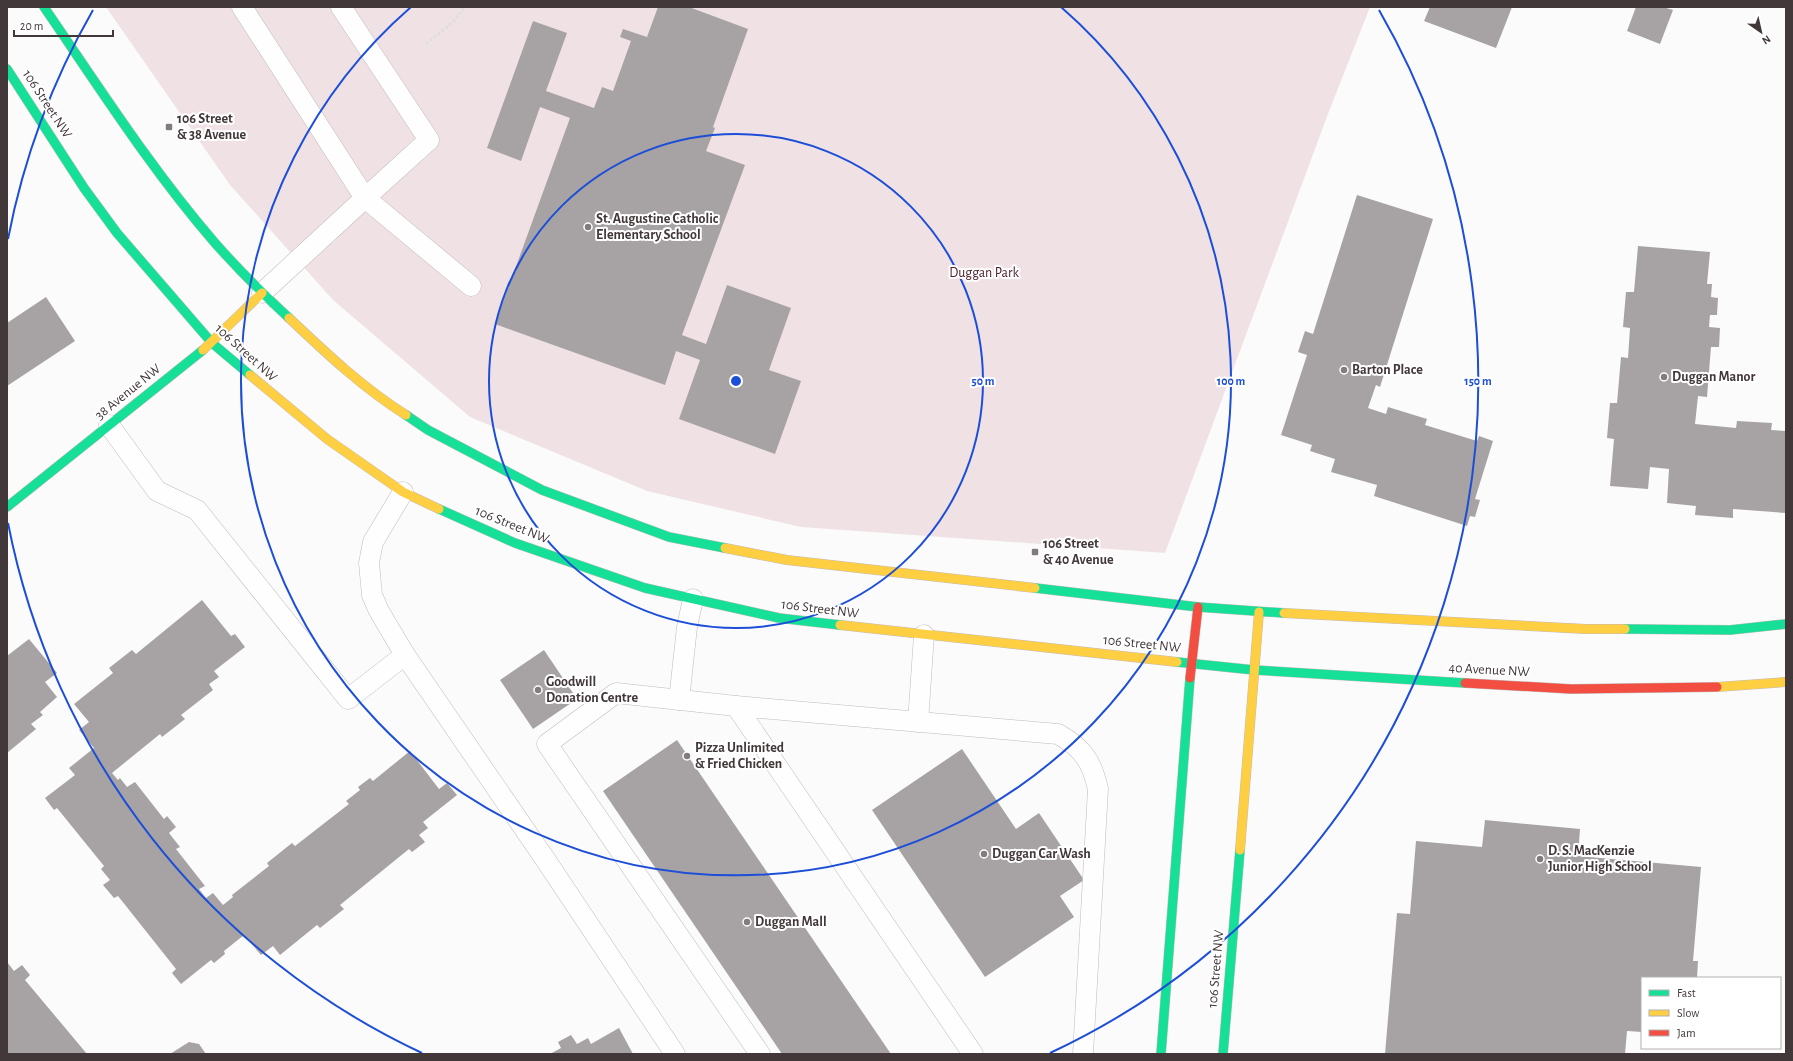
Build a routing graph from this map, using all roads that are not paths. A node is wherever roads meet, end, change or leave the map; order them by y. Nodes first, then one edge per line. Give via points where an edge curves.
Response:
1 (44, 7) edge
2 (242, 7) edge
3 (341, 7) edge
4 (7, 69) edge
5 (364, 198) junction
6 (471, 286) dead end
7 (262, 294) junction
8 (212, 342) junction
9 (109, 425) junction
10 (403, 492) junction
11 (7, 507) edge
12 (693, 599) junction
13 (1198, 607) junction
14 (1259, 612) junction
15 (1786, 624) edge
16 (924, 635) junction
17 (406, 655) junction
18 (1191, 663) junction
19 (1254, 670) junction
20 (1786, 682) edge
21 (679, 700) junction
22 (736, 706) junction
23 (918, 722) junction
24 (675, 1054) edge
25 (760, 1054) edge
26 (973, 1054) edge
27 (1083, 1054) edge
28 (1161, 1054) edge
29 (1223, 1054) edge

1 - 7 street via 179,199
2 - 5 lane
3 - 5 lane via 429,140
4 - 8 street, 106 Street NW via 84,188 117,233
5 - 6 lane
5 - 7 lane
7 - 8 street, 38 Avenue NW
7 - 13 street via 380,399 428,430 542,490 669,538 787,560
8 - 9 street, 38 Avenue NW
8 - 10 street, 106 Street NW via 327,439
9 - 11 street, 38 Avenue NW
9 - 17 lane via 157,491 197,510 348,699
10 - 12 street, 106 Street NW via 514,543 645,588
10 - 17 lane via 373,542 369,563 372,595
12 - 16 street, 106 Street NW via 779,618
12 - 21 lane via 687,627
13 - 14 street
13 - 18 street, 106 Street NW
14 - 15 street via 1586,629 1730,630
14 - 19 street, 106 Street NW
16 - 18 street, 106 Street NW
16 - 23 lane
17 - 24 lane
18 - 19 street, 40 Avenue NW
18 - 28 street, 106 Street NW
19 - 20 street, 40 Avenue NW via 1571,689 1707,688
19 - 29 street, 106 Street NW
21 - 22 lane
21 - 25 lane via 616,693 547,744
22 - 23 lane
22 - 26 lane
23 - 27 lane via 1058,734 1073,742 1085,755 1094,773 1098,789 1098,809

